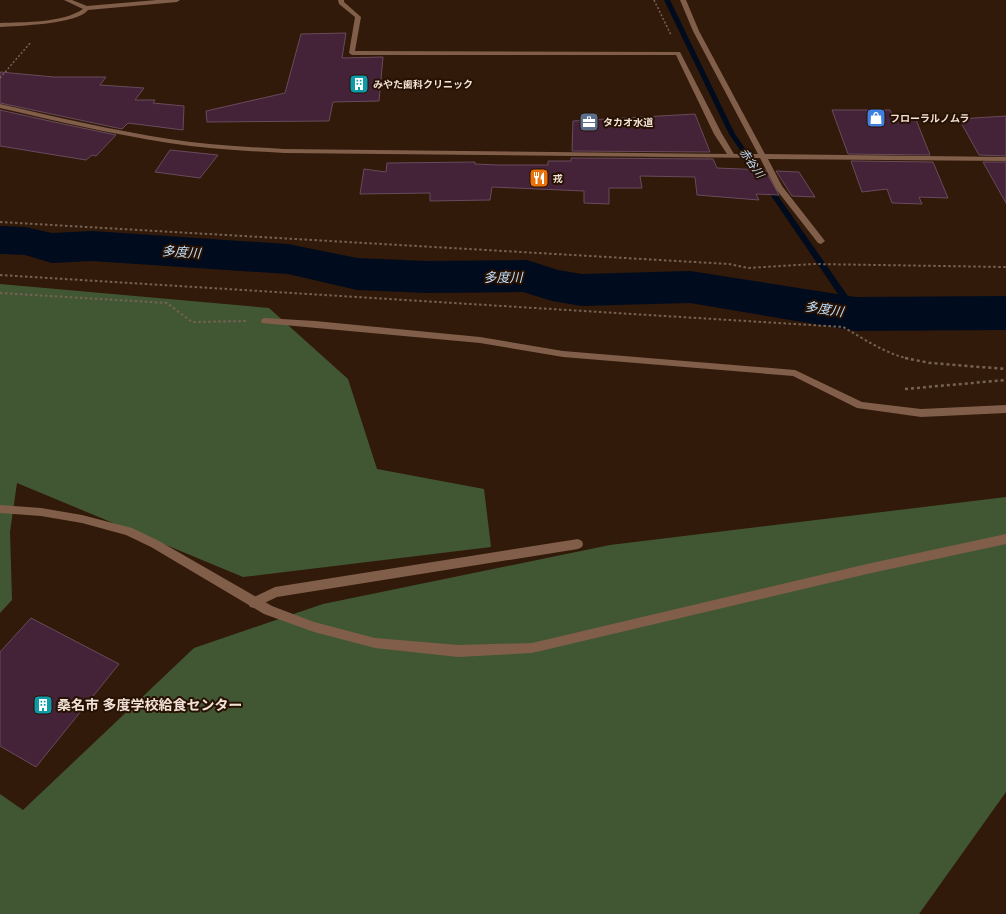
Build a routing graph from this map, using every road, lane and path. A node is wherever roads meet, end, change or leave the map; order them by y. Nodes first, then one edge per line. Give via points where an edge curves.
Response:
1 (67, 0) edge
2 (177, 0) edge
3 (341, 0) edge
4 (654, 0) edge
5 (683, 0) edge
6 (86, 8) junction
7 (42, 23) junction
8 (0, 26) edge
9 (678, 53) junction
10 (0, 78) edge
11 (0, 106) edge
12 (731, 155) junction
13 (764, 156) junction
14 (1006, 159) edge
15 (0, 222) edge
16 (821, 241) dead end
17 (1006, 267) edge
18 (0, 275) edge
19 (0, 293) edge
20 (265, 321) joint
21 (1006, 369) edge
22 (1006, 380) edge
23 (903, 389) dead end
24 (1006, 409) edge
25 (0, 509) edge
26 (1006, 539) edge
27 (578, 544) dead end
28 (254, 603) junction

1 - 6 street
2 - 6 street
3 - 9 street via 341,3 358,17 352,53
4 - 9 path
5 - 13 street via 696,31
6 - 7 street via 68,18
7 - 8 street
7 - 10 path via 31,42
9 - 12 street
11 - 12 street via 145,137 230,148
12 - 13 street
13 - 14 street
13 - 16 street via 779,187
15 - 17 path via 729,264 748,268 814,264
18 - 21 path via 843,327 872,344 902,357 930,364
19 - 20 path via 167,303 192,322
20 - 24 street via 480,340 563,354 795,373 860,405 921,413
22 - 23 path
25 - 28 street via 82,519 128,532 155,544
26 - 28 street via 532,648 458,651 375,643 314,627
27 - 28 street via 275,592

